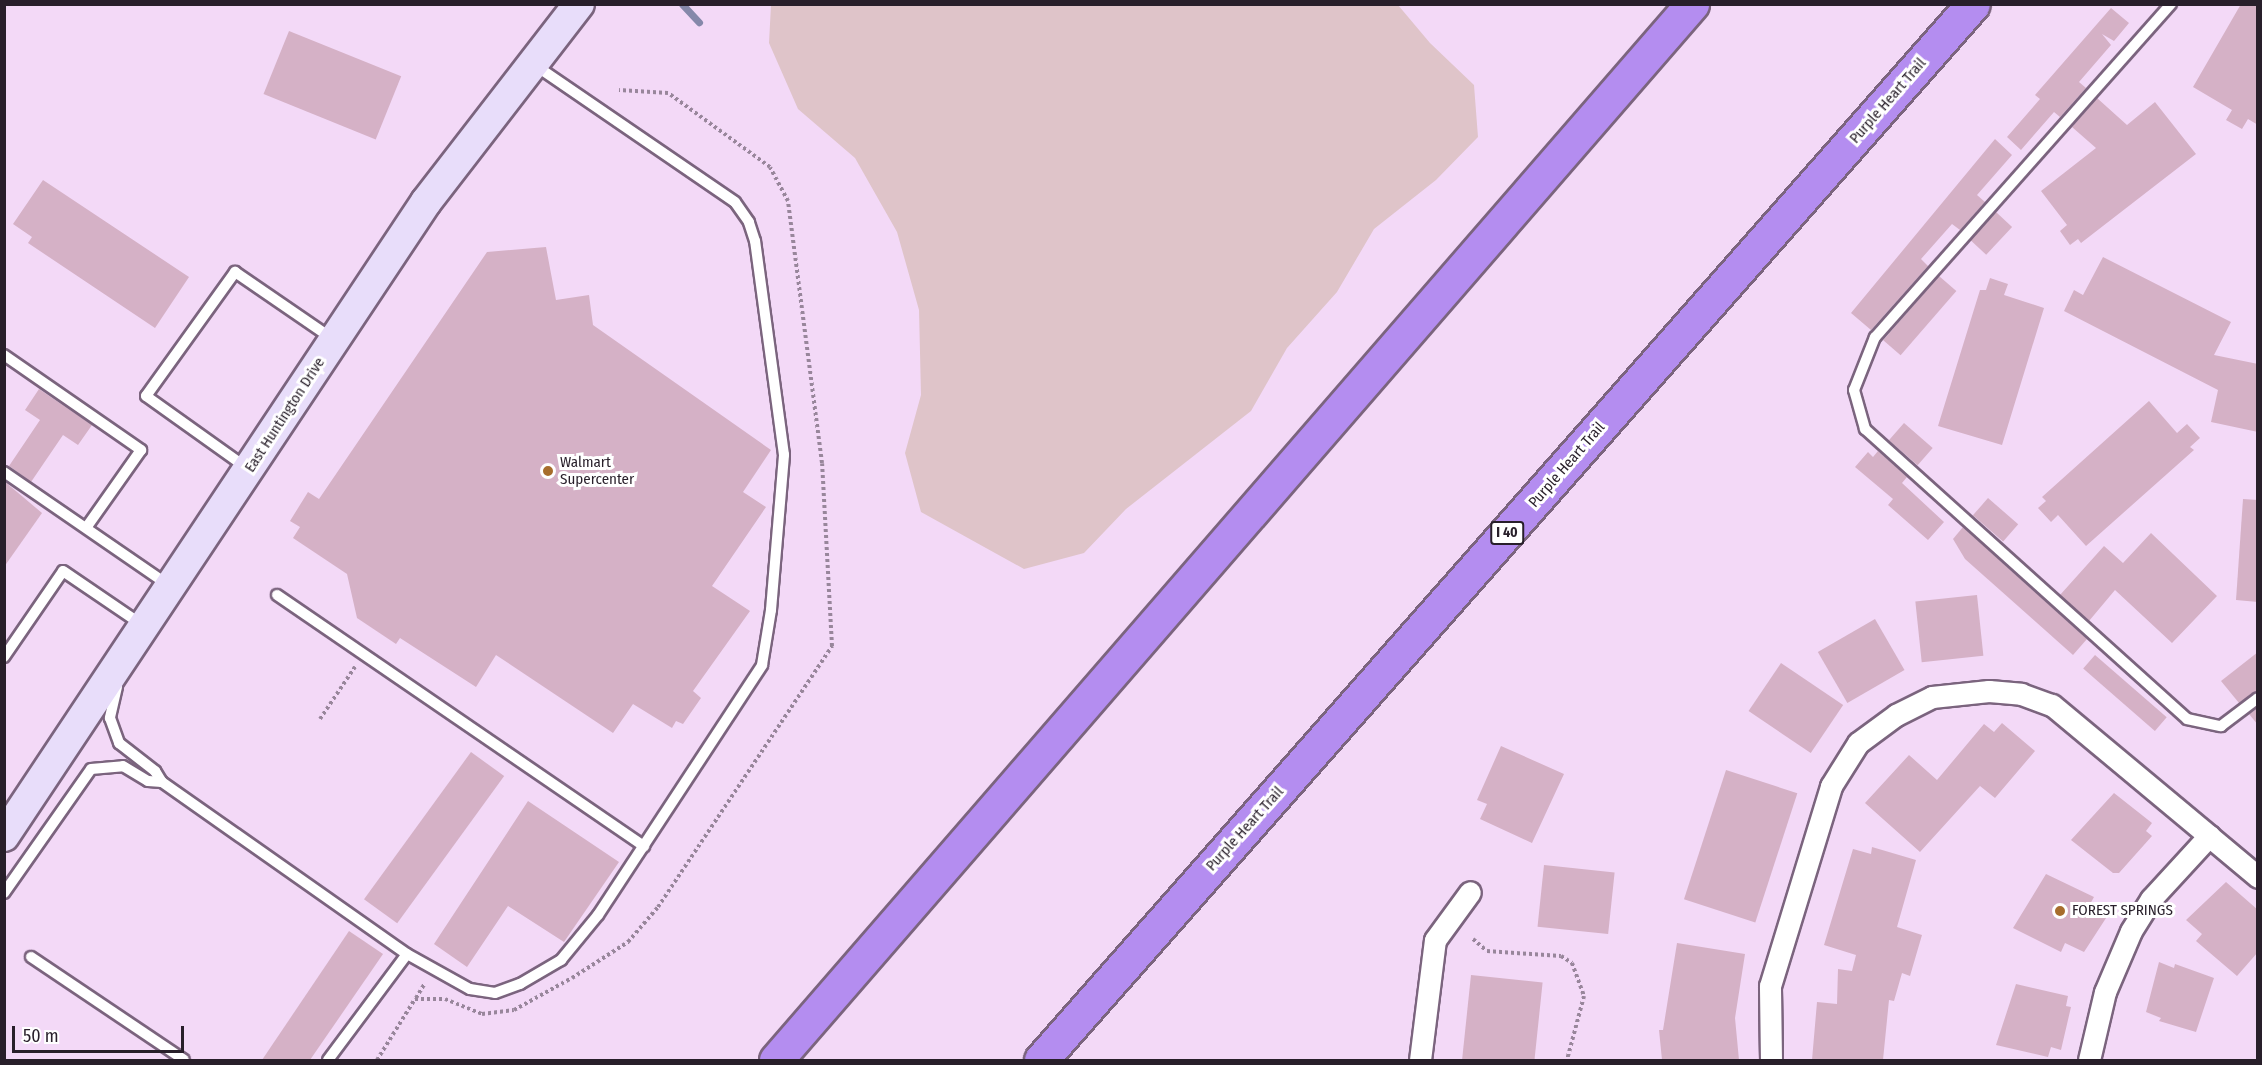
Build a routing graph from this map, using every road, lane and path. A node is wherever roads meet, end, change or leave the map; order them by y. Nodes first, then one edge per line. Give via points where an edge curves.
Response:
1 (579, 4) edge
2 (1692, 4) edge
3 (1973, 4) edge
4 (2172, 4) edge
5 (532, 63) junction
6 (334, 340) junction
7 (4, 355) edge
8 (250, 470) junction
9 (4, 472) edge
10 (86, 528) junction
11 (172, 588) junction
12 (277, 596) dead end
13 (147, 628) junction
14 (4, 657) edge
15 (359, 660) dead end
16 (2258, 698) edge
17 (320, 719) dead end
18 (162, 782) junction
19 (4, 836) edge
20 (2209, 836) junction
21 (644, 846) junction
22 (2258, 877) edge
23 (1470, 892) dead end
24 (4, 893) edge
25 (1473, 939) dead end
26 (407, 954) junction
27 (31, 957) dead end
28 (425, 983) dead end
29 (415, 999) dead end
30 (184, 1060) edge
31 (328, 1060) edge
32 (776, 1060) edge
33 (1041, 1060) edge
34 (1420, 1060) edge
35 (1567, 1060) edge
36 (1771, 1060) edge
37 (2089, 1060) edge

1 - 5 street, East Huntington Drive
2 - 32 highway
3 - 33 highway, Purple Heart Trail / I 40
4 - 16 lane via 1875,337 1854,390 1864,429 2187,719 2221,726
5 - 6 street, East Huntington Drive via 426,202
5 - 21 lane via 735,202 749,222 755,241 784,455 771,610 762,665
6 - 8 street, East Huntington Drive
6 - 8 lane via 235,272 146,396
7 - 10 lane via 141,450
8 - 11 street, East Huntington Drive
9 - 10 lane
10 - 11 lane
11 - 13 street, East Huntington Drive
12 - 21 lane
13 - 14 lane via 63,571
13 - 18 lane via 113,694 110,718 119,743 155,771
13 - 19 street, East Huntington Drive
15 - 17 path
18 - 24 lane via 148,781 123,766 91,769
18 - 26 lane
20 - 22 street
20 - 36 street via 2052,705 2021,694 1989,691 1960,692 1923,701 1858,743 1831,786 1770,986
20 - 37 street via 2151,899 2131,931 2105,992
21 - 26 lane via 598,915 561,960 520,984 495,993 470,989
23 - 34 street via 1435,940
25 - 35 path via 1487,951 1561,956 1572,963 1584,996
26 - 31 lane
27 - 30 lane
28 - 29 path

